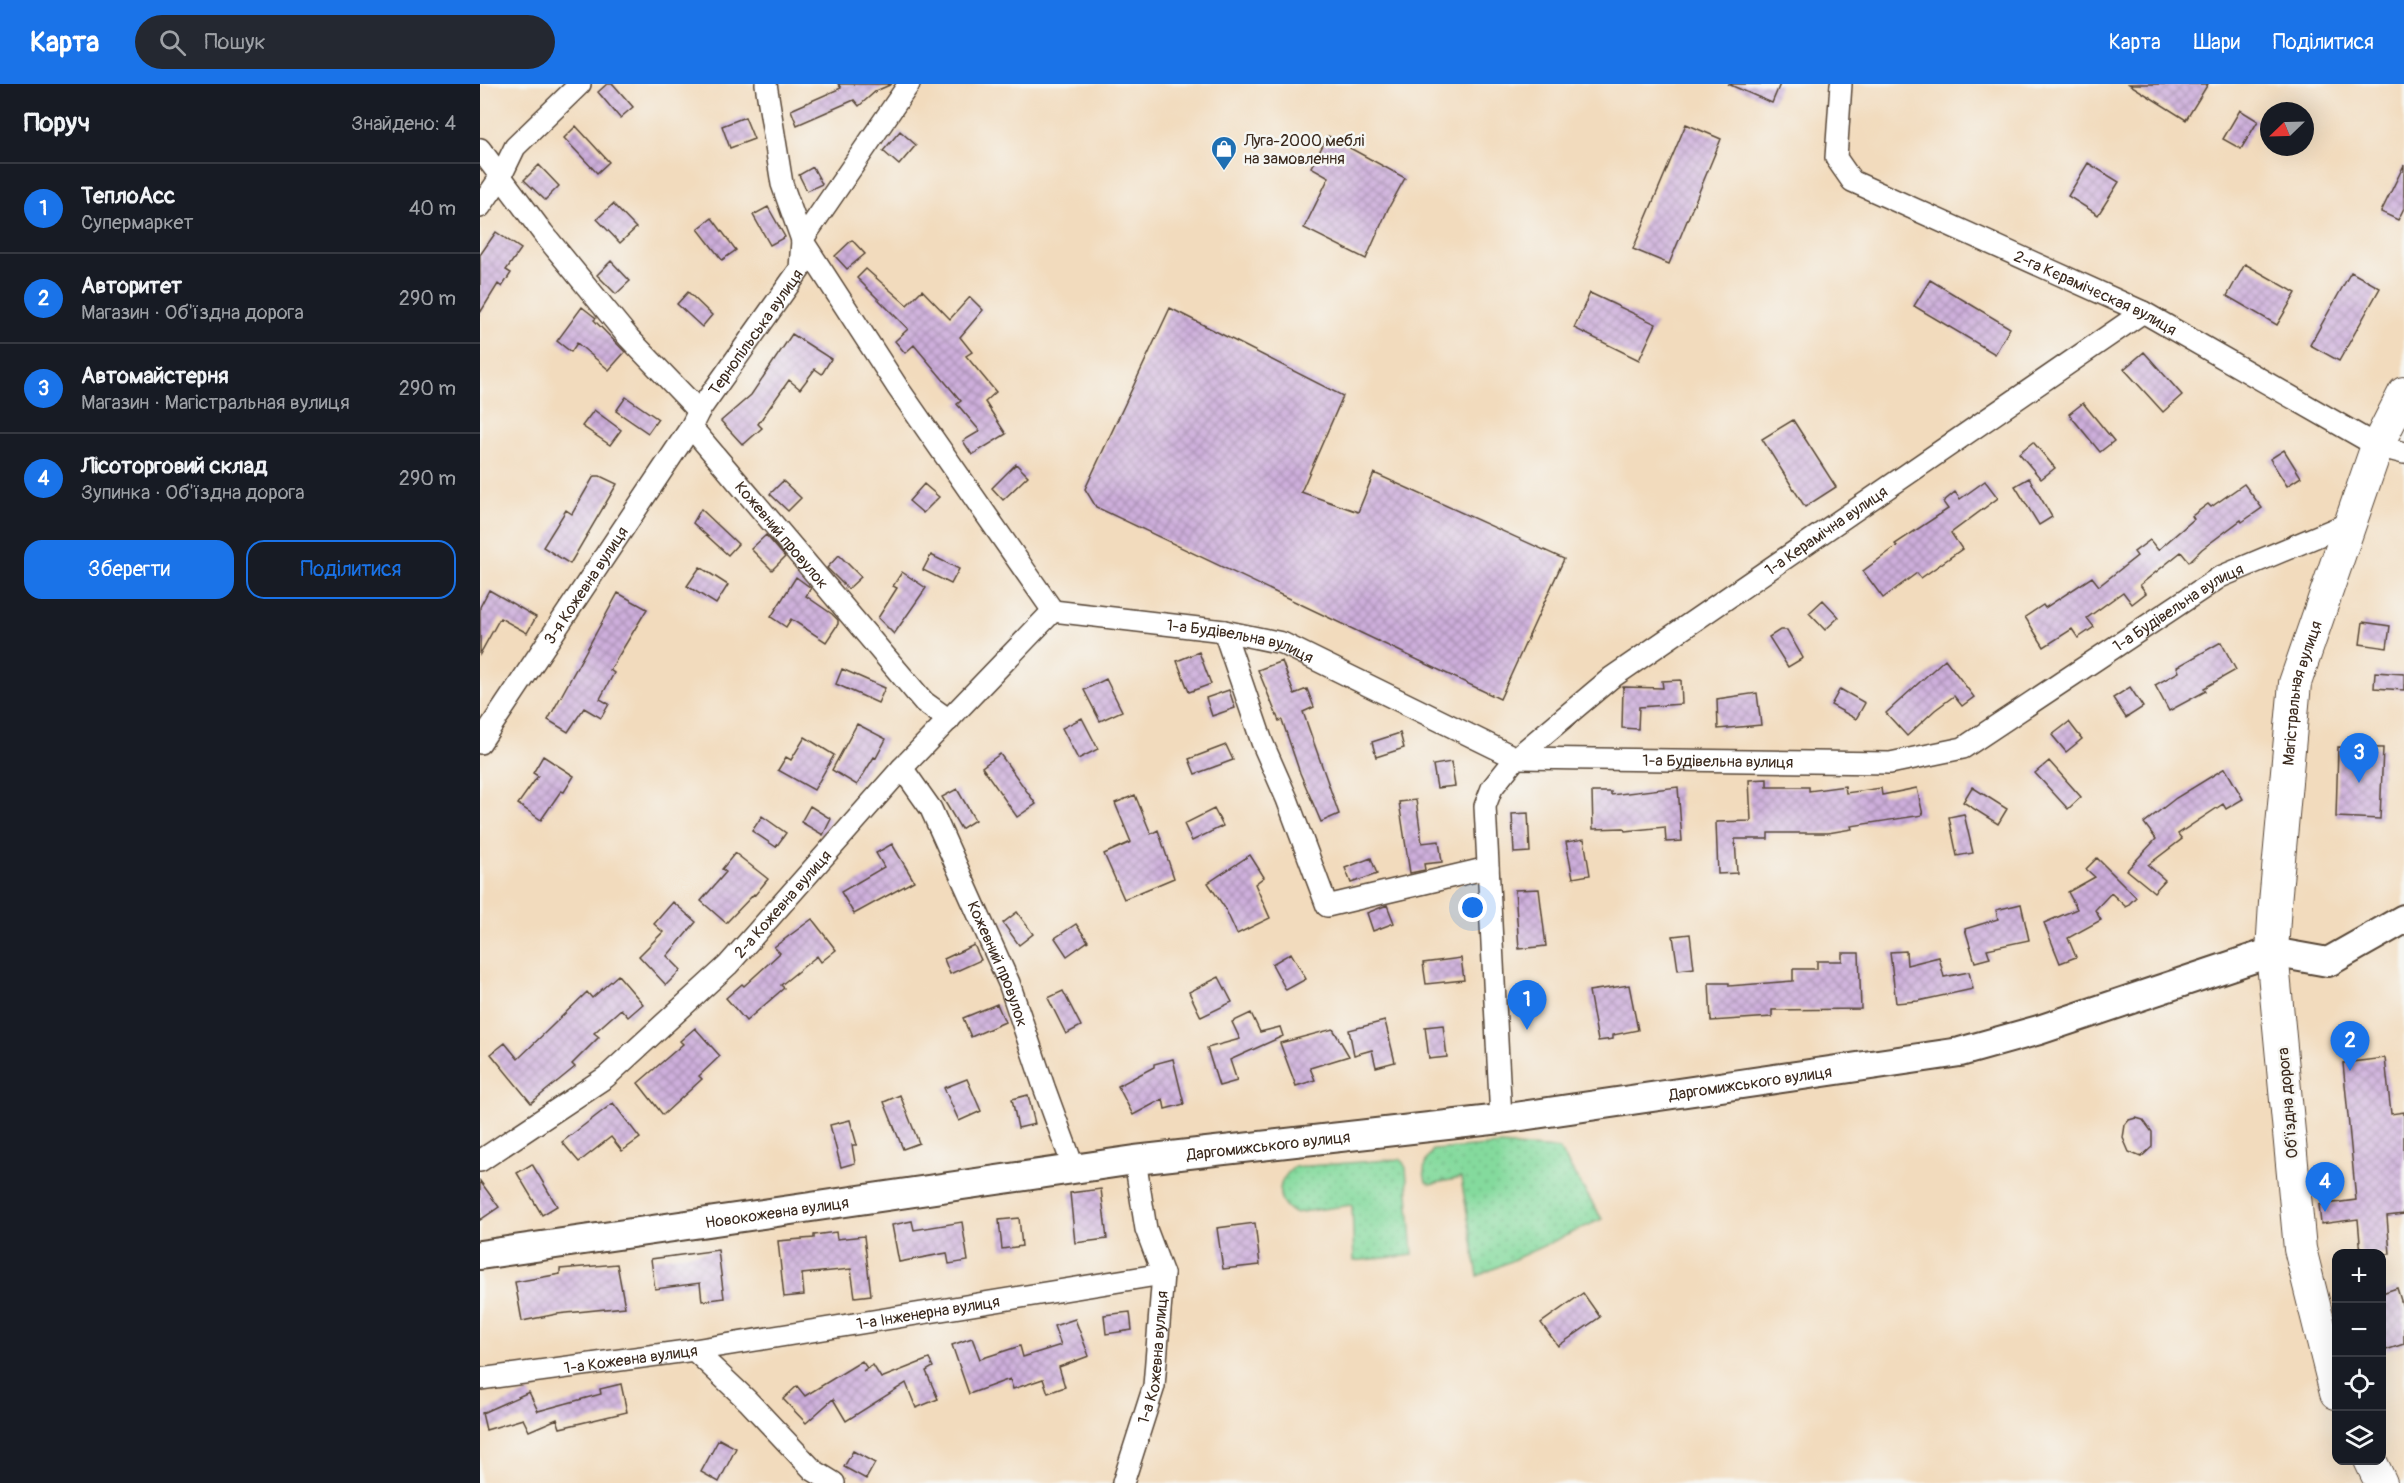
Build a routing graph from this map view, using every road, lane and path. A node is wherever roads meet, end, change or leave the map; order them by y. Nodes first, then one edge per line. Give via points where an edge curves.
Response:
1 (580, 84) edge
2 (766, 84) edge
3 (909, 84) edge
4 (1841, 84) edge
5 (480, 149) edge
6 (501, 175) junction
7 (480, 207) edge
8 (802, 240) junction
9 (2143, 312) junction
10 (2404, 393) edge
11 (695, 419) junction
12 (2391, 449) edge
13 (2349, 522) junction
14 (1053, 611) junction
15 (1224, 631) junction
16 (948, 720) junction
17 (480, 743) edge
18 (1516, 758) junction
19 (902, 768) junction
20 (1488, 868) junction
21 (2404, 919) edge
22 (2272, 952) junction
23 (1501, 1119) junction
24 (1135, 1160) junction
25 (480, 1161) edge
26 (1074, 1168) junction
27 (480, 1255) edge
28 (1162, 1274) junction
29 (694, 1350) junction
30 (2332, 1374) edge
31 (480, 1379) edge
32 (2372, 1465) edge
33 (834, 1483) edge
34 (1123, 1483) edge
35 (2381, 1483) edge

1 - 6 street via 514,147
2 - 8 street via 782,184
3 - 8 street, Тернопільська вулиця
4 - 9 street, 2-га Кєрамічєская вулиця via 1836,158 1852,181
5 - 6 street, Кожевний провулок
6 - 7 street
6 - 11 street, Кожевний провулок via 543,233
8 - 11 street, Тернопільська вулиця via 800,269
8 - 14 street via 898,388
9 - 12 street, 2-га Кєрамічєская вулиця
9 - 18 street, 1-а Керамічна вулиця via 1611,678
10 - 12 main road, Магістральная вулиця
11 - 16 street, Кожевний провулок via 924,702
11 - 17 street, 3-я Кожевна вулиця
12 - 13 main road, Магістральная вулиця
13 - 18 street, 1-а Будівельна вулиця via 2220,577 1963,748 1890,763
13 - 22 main road, Магістральная вулиця via 2295,683
14 - 15 street, 1-а Будівельна вулиця
14 - 16 street, 2-а Кожевна вулиця
15 - 18 street, 1-а Будівельна вулиця via 1282,643
15 - 20 street via 1262,742 1327,906
16 - 19 street, 2-а Кожевна вулиця
18 - 20 street, 1-а Керамічна вулиця via 1491,788 1485,806
19 - 25 street, 2-а Кожевна вулиця via 728,966 606,1077
19 - 26 street, Кожевний провулок via 931,809 1009,983
20 - 23 street, 1-а Керамічна вулиця
21 - 22 street, Даргомижського вулиця via 2328,962
22 - 23 street, Даргомижського вулиця via 2039,1030 1960,1052
22 - 30 main road, Об'їздна дорога via 2300,1249
23 - 24 street, Даргомижського вулиця
24 - 26 street, Даргомижського вулиця
24 - 28 street, 1-а Кожевна вулиця via 1146,1230
26 - 27 street, Новокожевна вулиця
28 - 29 street, 1-а Інженерна вулиця
28 - 34 street, 1-а Кожевна вулиця via 1154,1386
29 - 31 street, 1-а Кожевна вулиця
29 - 33 street, 1-а Кожевна вулиця via 813,1470
32 - 35 main road

